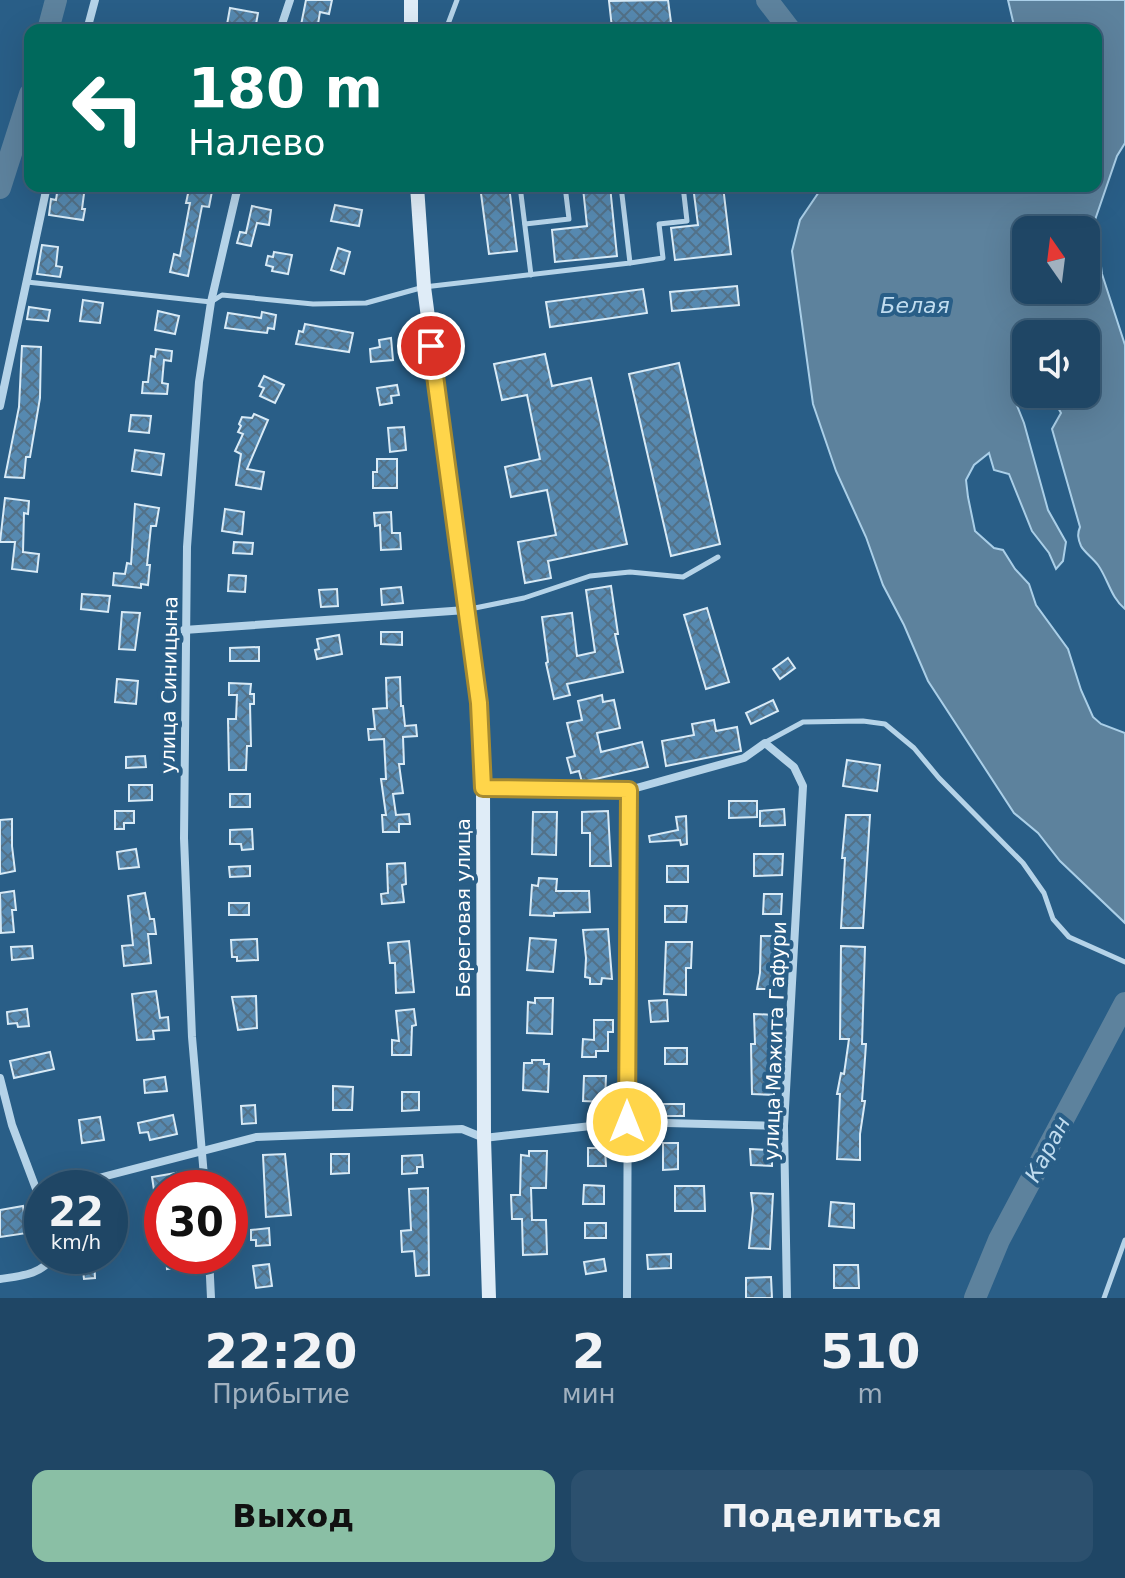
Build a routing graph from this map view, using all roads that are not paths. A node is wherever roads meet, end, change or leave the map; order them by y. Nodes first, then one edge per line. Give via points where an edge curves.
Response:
1 (95, 0) edge
2 (290, 0) edge
3 (411, 0) edge
4 (457, 0) edge
5 (89, 24) edge
6 (282, 24) edge
7 (411, 24) edge
8 (448, 24) edge
9 (46, 192) edge
10 (237, 192) edge
11 (417, 192) edge
12 (521, 192) edge
13 (566, 192) edge
14 (622, 192) edge
15 (684, 192) edge
16 (525, 224) junction
17 (630, 263) junction
18 (531, 275) junction
19 (26, 282) junction
20 (424, 287) junction
21 (211, 302) junction
22 (0, 406) edge
23 (718, 557) dead end
24 (466, 610) junction
25 (184, 630) junction
26 (765, 743) junction
27 (483, 788) junction
28 (629, 790) junction
29 (1125, 962) edge
30 (0, 1078) edge
31 (627, 1122) junction
32 (784, 1126) junction
33 (484, 1138) junction
34 (203, 1149) junction
35 (30, 1170) edge
36 (126, 1170) edge
37 (204, 1170) edge
38 (1125, 1240) edge
39 (26, 1274) edge
40 (210, 1274) edge
41 (0, 1279) edge
42 (211, 1298) edge
43 (489, 1298) edge
44 (627, 1298) edge
45 (787, 1298) edge
46 (1104, 1298) edge

1 - 5 street
2 - 6 street
3 - 7 main road
4 - 8 lane
9 - 19 street
10 - 21 street, улица Синицына
11 - 20 main road, Береговая улица
12 - 16 lane
13 - 16 lane via 569,219
14 - 17 lane
15 - 17 lane via 687,221 659,224 663,258
16 - 18 lane
17 - 18 lane
18 - 20 lane
19 - 21 lane
19 - 22 street
20 - 21 lane via 366,303 222,295
20 - 24 main road, Береговая улица
21 - 25 street, улица Синицына via 198,396
23 - 24 lane via 683,577 630,572 590,576
24 - 25 street
24 - 27 main road, Береговая улица via 479,703
25 - 34 street, улица Синицына via 187,940
26 - 28 street via 744,758
26 - 29 lane via 803,722 885,724 1023,863 1044,893 1053,919 1069,937
26 - 32 street, улица Мажита Гафури via 794,767 803,786
27 - 28 street
27 - 33 main road, Береговая улица
28 - 31 street
30 - 35 street
31 - 32 street
31 - 33 street
31 - 44 street
32 - 45 street, улица Мажита Гафури
33 - 34 street via 462,1129 256,1137
33 - 43 main road, Береговая улица
34 - 36 street
34 - 37 street, улица Синицына
38 - 46 lane
39 - 41 street
40 - 42 street

